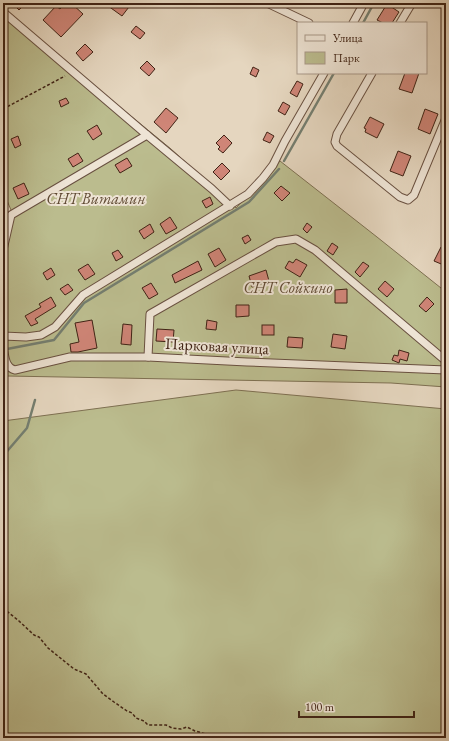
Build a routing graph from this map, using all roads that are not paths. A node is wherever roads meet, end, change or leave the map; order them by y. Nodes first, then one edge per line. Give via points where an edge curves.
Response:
1 (267, 3) edge
2 (364, 3) edge
3 (412, 3) edge
4 (3, 12) edge
5 (307, 22) edge
6 (354, 22) edge
7 (401, 22) edge
8 (323, 74) edge
9 (371, 74) edge
10 (446, 118) edge
11 (147, 135) junction
12 (230, 206) junction
13 (3, 250) edge
14 (3, 336) edge
15 (3, 347) edge
16 (148, 357) junction
17 (446, 362) edge
18 (446, 370) edge

1 - 5 street
2 - 6 street
3 - 7 street
4 - 11 street
8 - 12 street via 263,178 248,194
9 - 10 street via 337,134 335,142 400,197 408,200 414,195
11 - 12 street
11 - 13 street via 11,215
12 - 14 street via 83,295 55,327 41,335
15 - 16 street, Парковая улица via 8,366 15,370 70,357
16 - 17 street via 150,314 276,242 296,239 315,250
16 - 18 street, Парковая улица

